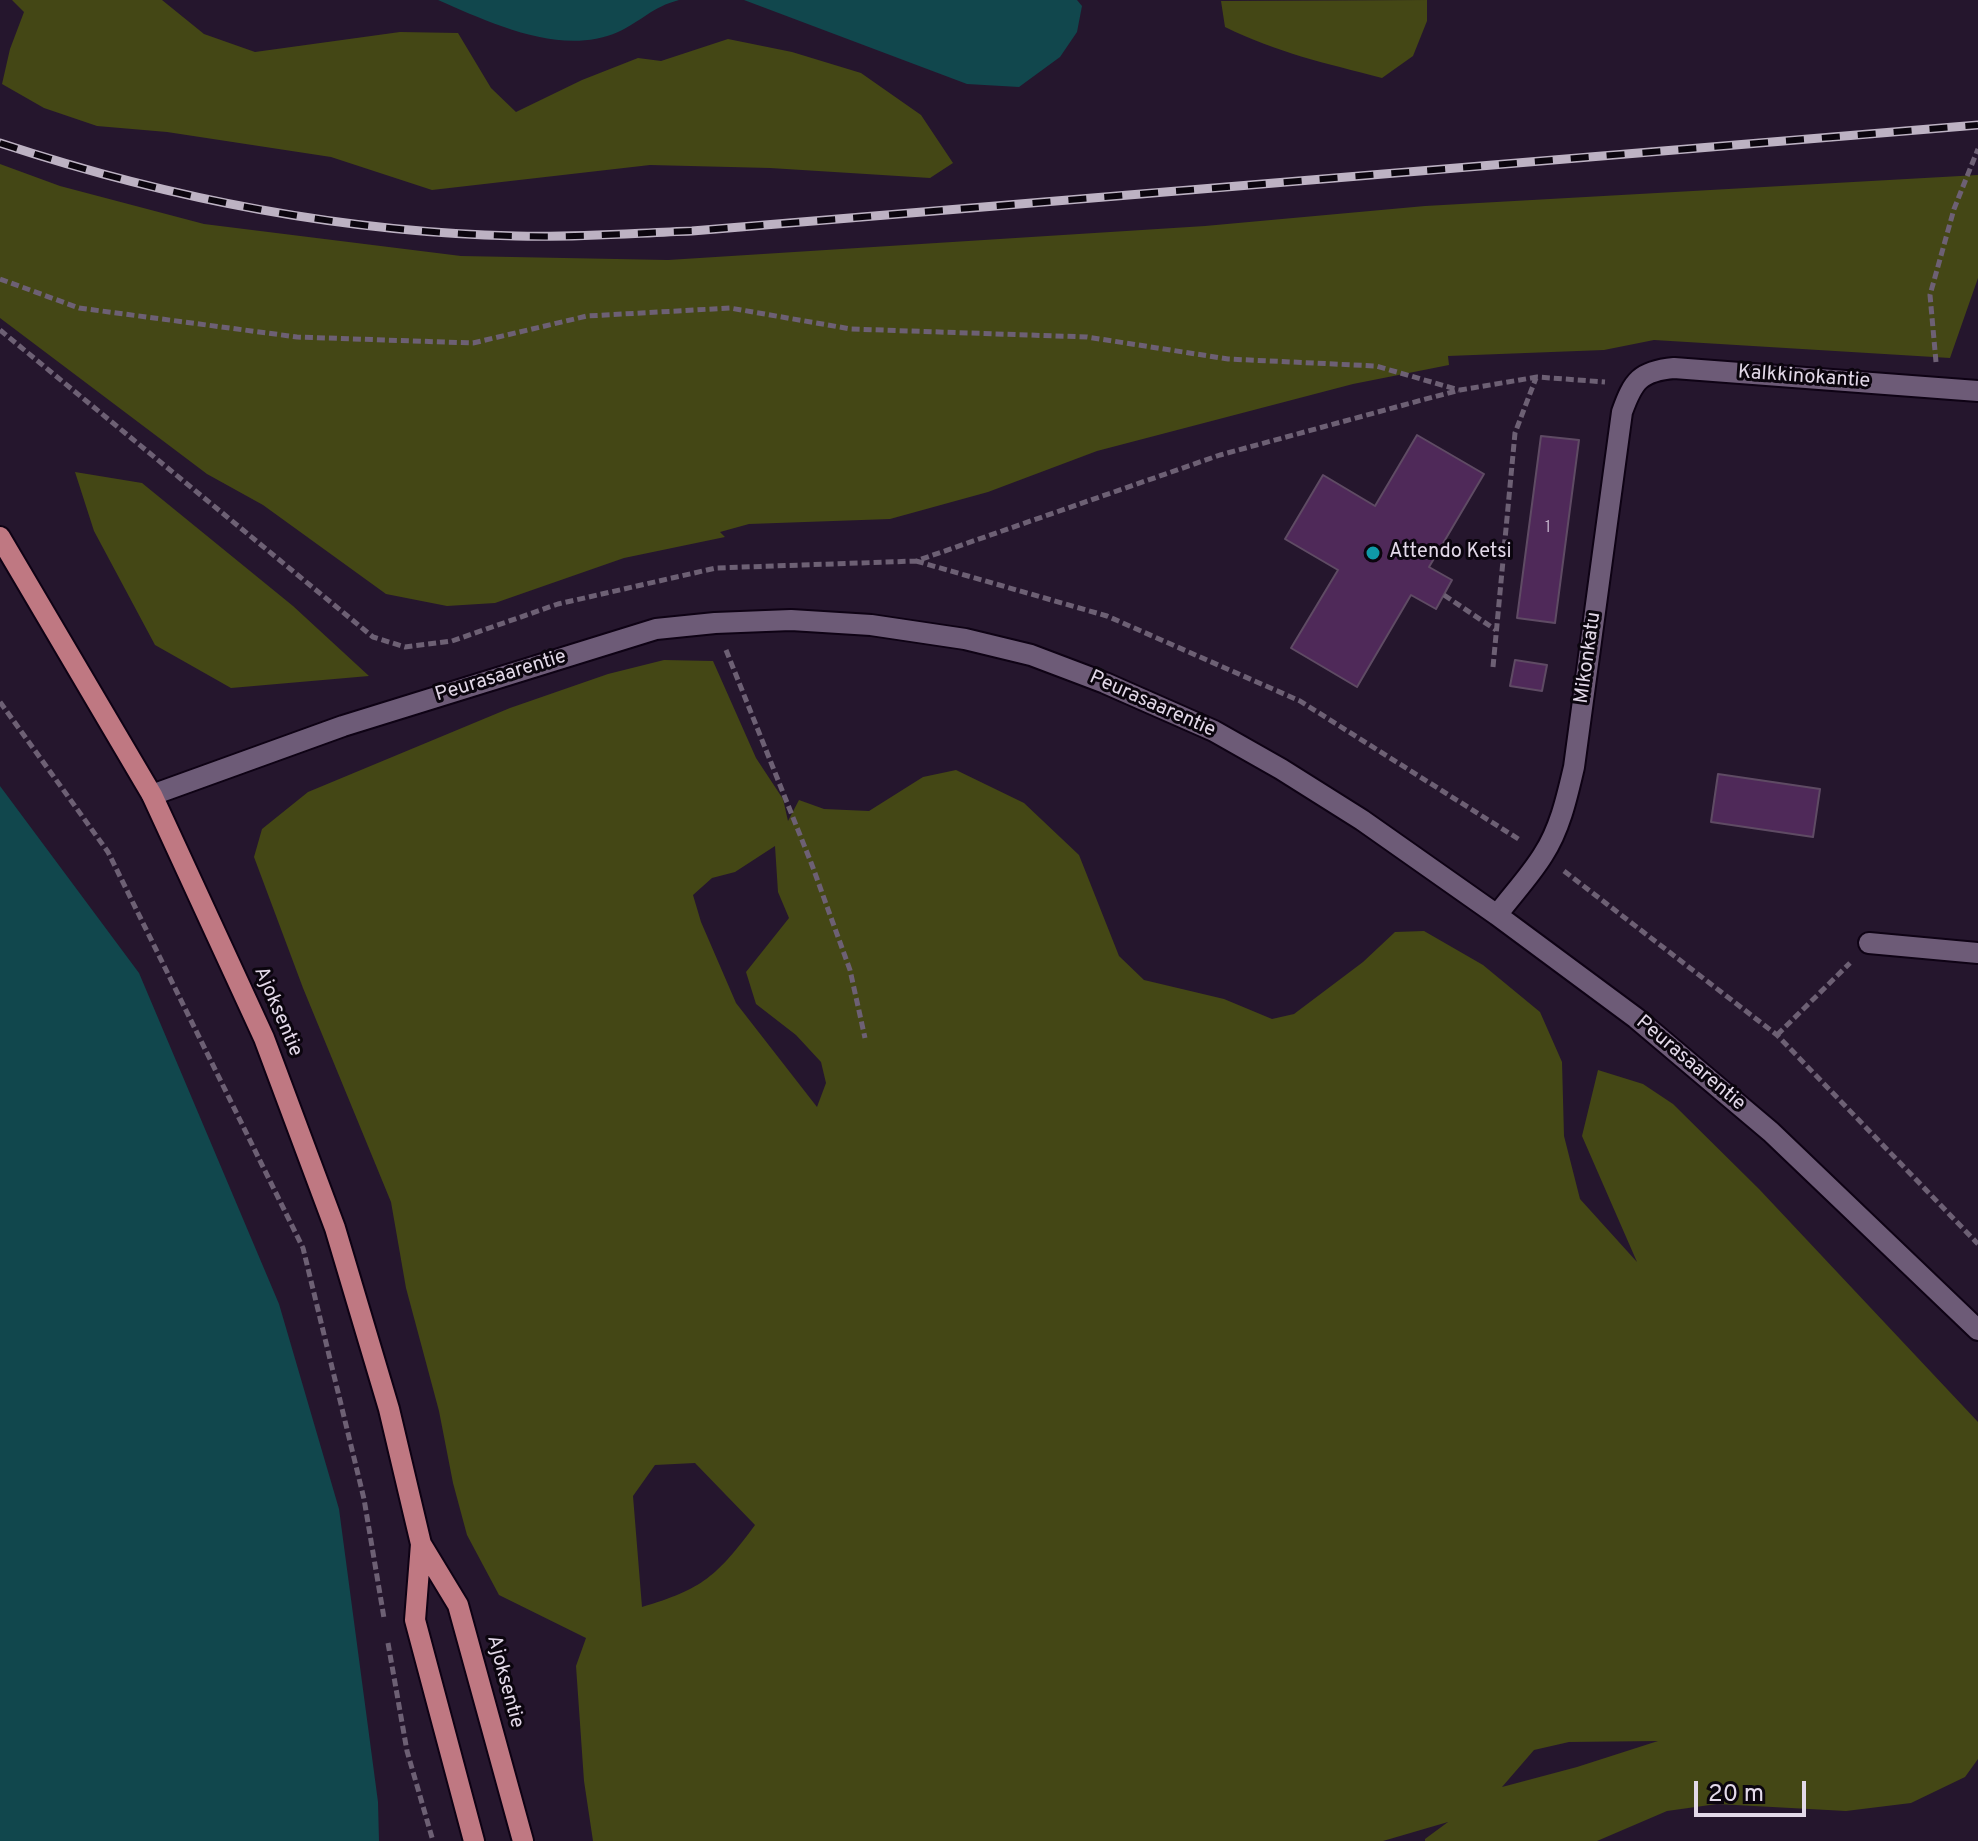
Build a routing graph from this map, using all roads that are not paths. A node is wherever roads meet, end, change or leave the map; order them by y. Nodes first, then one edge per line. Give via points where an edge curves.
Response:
1 (1634, 384) joint
2 (1978, 391) edge
3 (0, 537) edge
4 (152, 795) junction
5 (1497, 915) junction
6 (1869, 943) road end
7 (1978, 953) edge
8 (1978, 1330) edge
9 (421, 1544) junction
10 (474, 1841) edge
11 (523, 1841) edge

1 - 2 street, Kalkkinokantie via 1648,373 1674,368
1 - 5 street, Mikonkatu via 1622,412 1574,767 1543,855
3 - 4 main road, Ajoksentie
4 - 5 street, Peurasaarentie via 343,726 656,629 791,620 871,625 1031,655 1214,731 1362,820
4 - 9 main road, Ajoksentie via 264,1038 335,1228 389,1409
5 - 8 street, Peurasaarentie via 1636,1018 1771,1132
6 - 7 street
9 - 10 main road, Ajoksentie via 415,1620
9 - 11 main road, Ajoksentie via 458,1605

